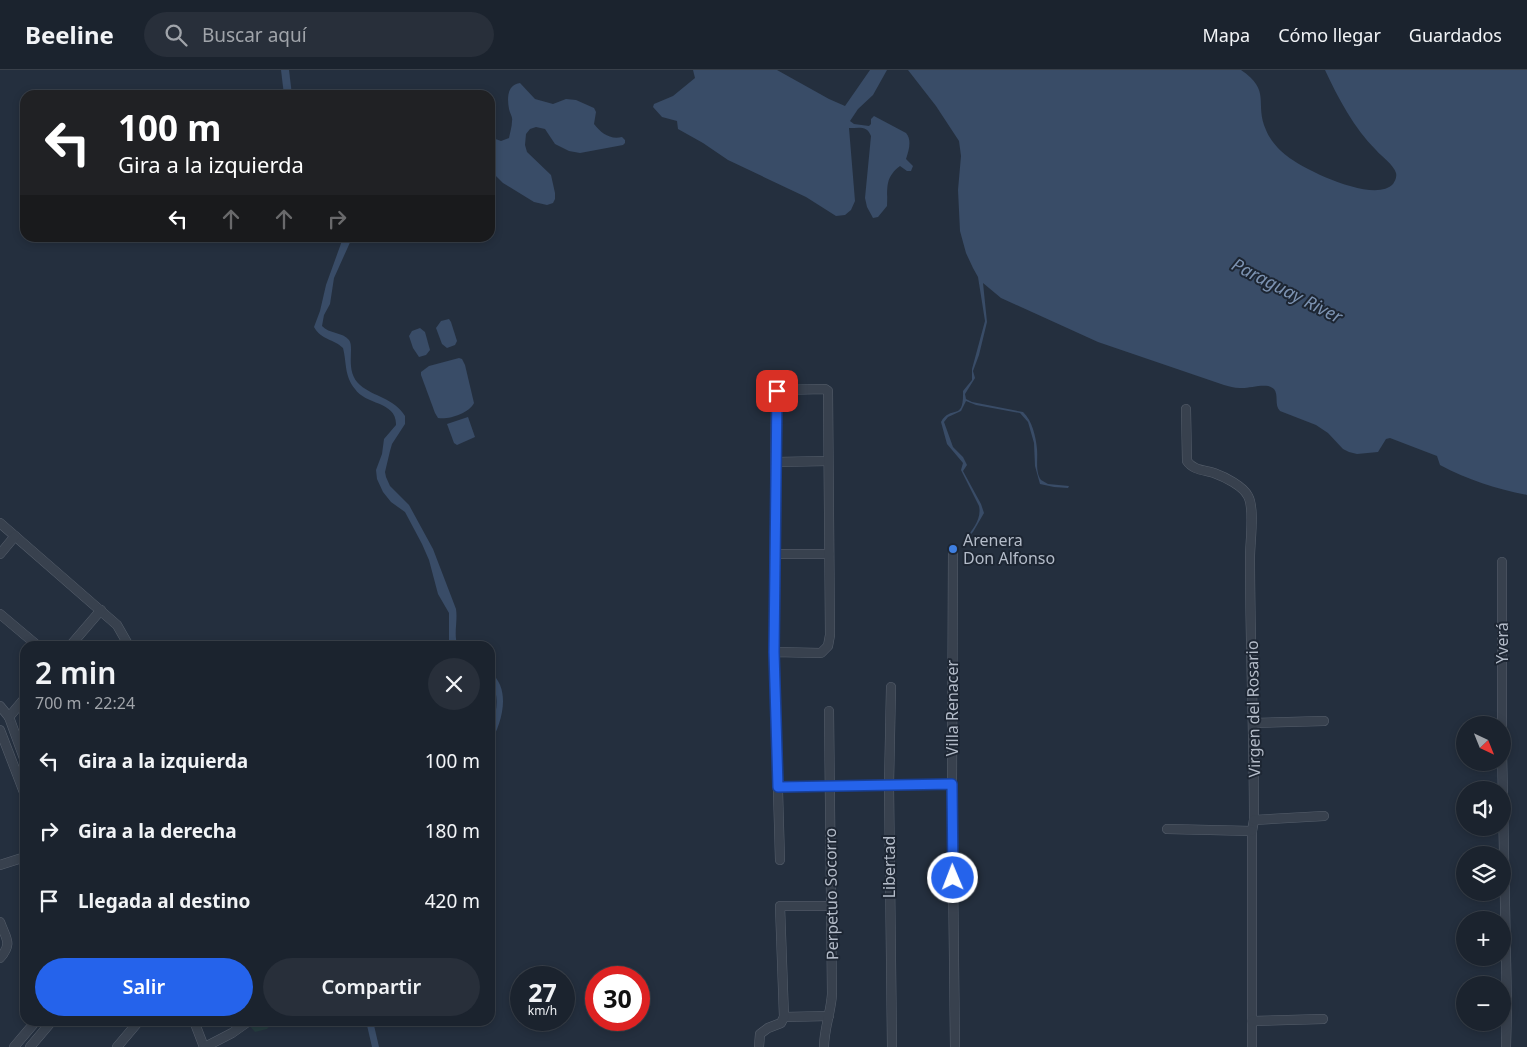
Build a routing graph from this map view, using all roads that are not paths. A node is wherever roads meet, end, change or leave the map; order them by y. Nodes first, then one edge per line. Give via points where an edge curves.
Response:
1 (1186, 409) dead end
2 (828, 461) junction
3 (776, 462) junction
4 (0, 523) edge
5 (15, 536) junction
6 (954, 549) dead end
7 (0, 554) edge
8 (776, 554) junction
9 (828, 554) junction
10 (1502, 562) dead end
11 (101, 610) junction
12 (0, 614) edge
13 (32, 641) edge
14 (74, 641) edge
15 (126, 641) edge
16 (774, 652) junction
17 (891, 687) dead end
18 (20, 704) edge
19 (0, 706) edge
20 (829, 711) dead end
21 (1502, 716) edge
22 (9, 717) junction
23 (1324, 721) dead end
24 (1254, 723) junction
25 (0, 730) edge
26 (20, 747) edge
27 (1502, 771) edge
28 (20, 783) edge
29 (952, 784) junction
30 (889, 785) junction
31 (830, 786) junction
32 (778, 787) junction
33 (1324, 816) dead end
34 (1254, 820) junction
35 (1167, 829) dead end
36 (1252, 831) junction
37 (20, 859) edge
38 (780, 860) dead end
39 (0, 866) edge
40 (831, 906) junction
41 (0, 922) edge
42 (0, 958) edge
43 (829, 1016) junction
44 (784, 1017) junction
45 (1323, 1019) dead end
46 (1252, 1021) junction
47 (32, 1026) edge
48 (48, 1026) edge
49 (134, 1026) edge
50 (196, 1026) edge
51 (242, 1026) edge
52 (14, 1047) edge
53 (30, 1047) edge
54 (117, 1047) edge
55 (204, 1047) edge
56 (759, 1047) edge
57 (824, 1047) edge
58 (892, 1047) edge
59 (955, 1047) edge
60 (1252, 1047) edge
61 (1506, 1047) edge

1 - 24 street, Virgen del Rosario via 1187,462 1246,492 1251,504
2 - 3 street
2 - 3 street via 826,389 777,391
2 - 9 street
3 - 8 street
4 - 5 street
5 - 7 street
5 - 11 street
6 - 29 street, Villa Renacer
8 - 9 street
8 - 16 street
9 - 16 street via 828,646 821,653
10 - 21 street, Yverá
11 - 14 street
11 - 15 street via 117,625
12 - 13 street
16 - 32 street
17 - 30 street, Libertad
18 - 22 street
19 - 22 street
20 - 31 street, Perpetuo Socorro
22 - 26 street
23 - 24 street
24 - 34 street, Virgen del Rosario
25 - 28 street
27 - 61 street
29 - 30 street
29 - 59 street, Villa Renacer
30 - 31 street
30 - 58 street, Libertad
31 - 32 street
31 - 40 street, Perpetuo Socorro
32 - 38 street
33 - 34 street
34 - 36 street, Virgen del Rosario
35 - 36 street
36 - 46 street, Virgen del Rosario
37 - 39 street
40 - 43 street, Perpetuo Socorro via 832,1008
40 - 44 street via 780,906
41 - 42 street via 8,948
43 - 44 street
43 - 57 street, Perpetuo Socorro
44 - 56 street via 781,1024 760,1034
45 - 46 street
46 - 60 street, Virgen del Rosario
47 - 52 street
48 - 53 street
49 - 54 street
50 - 55 street
51 - 55 street

